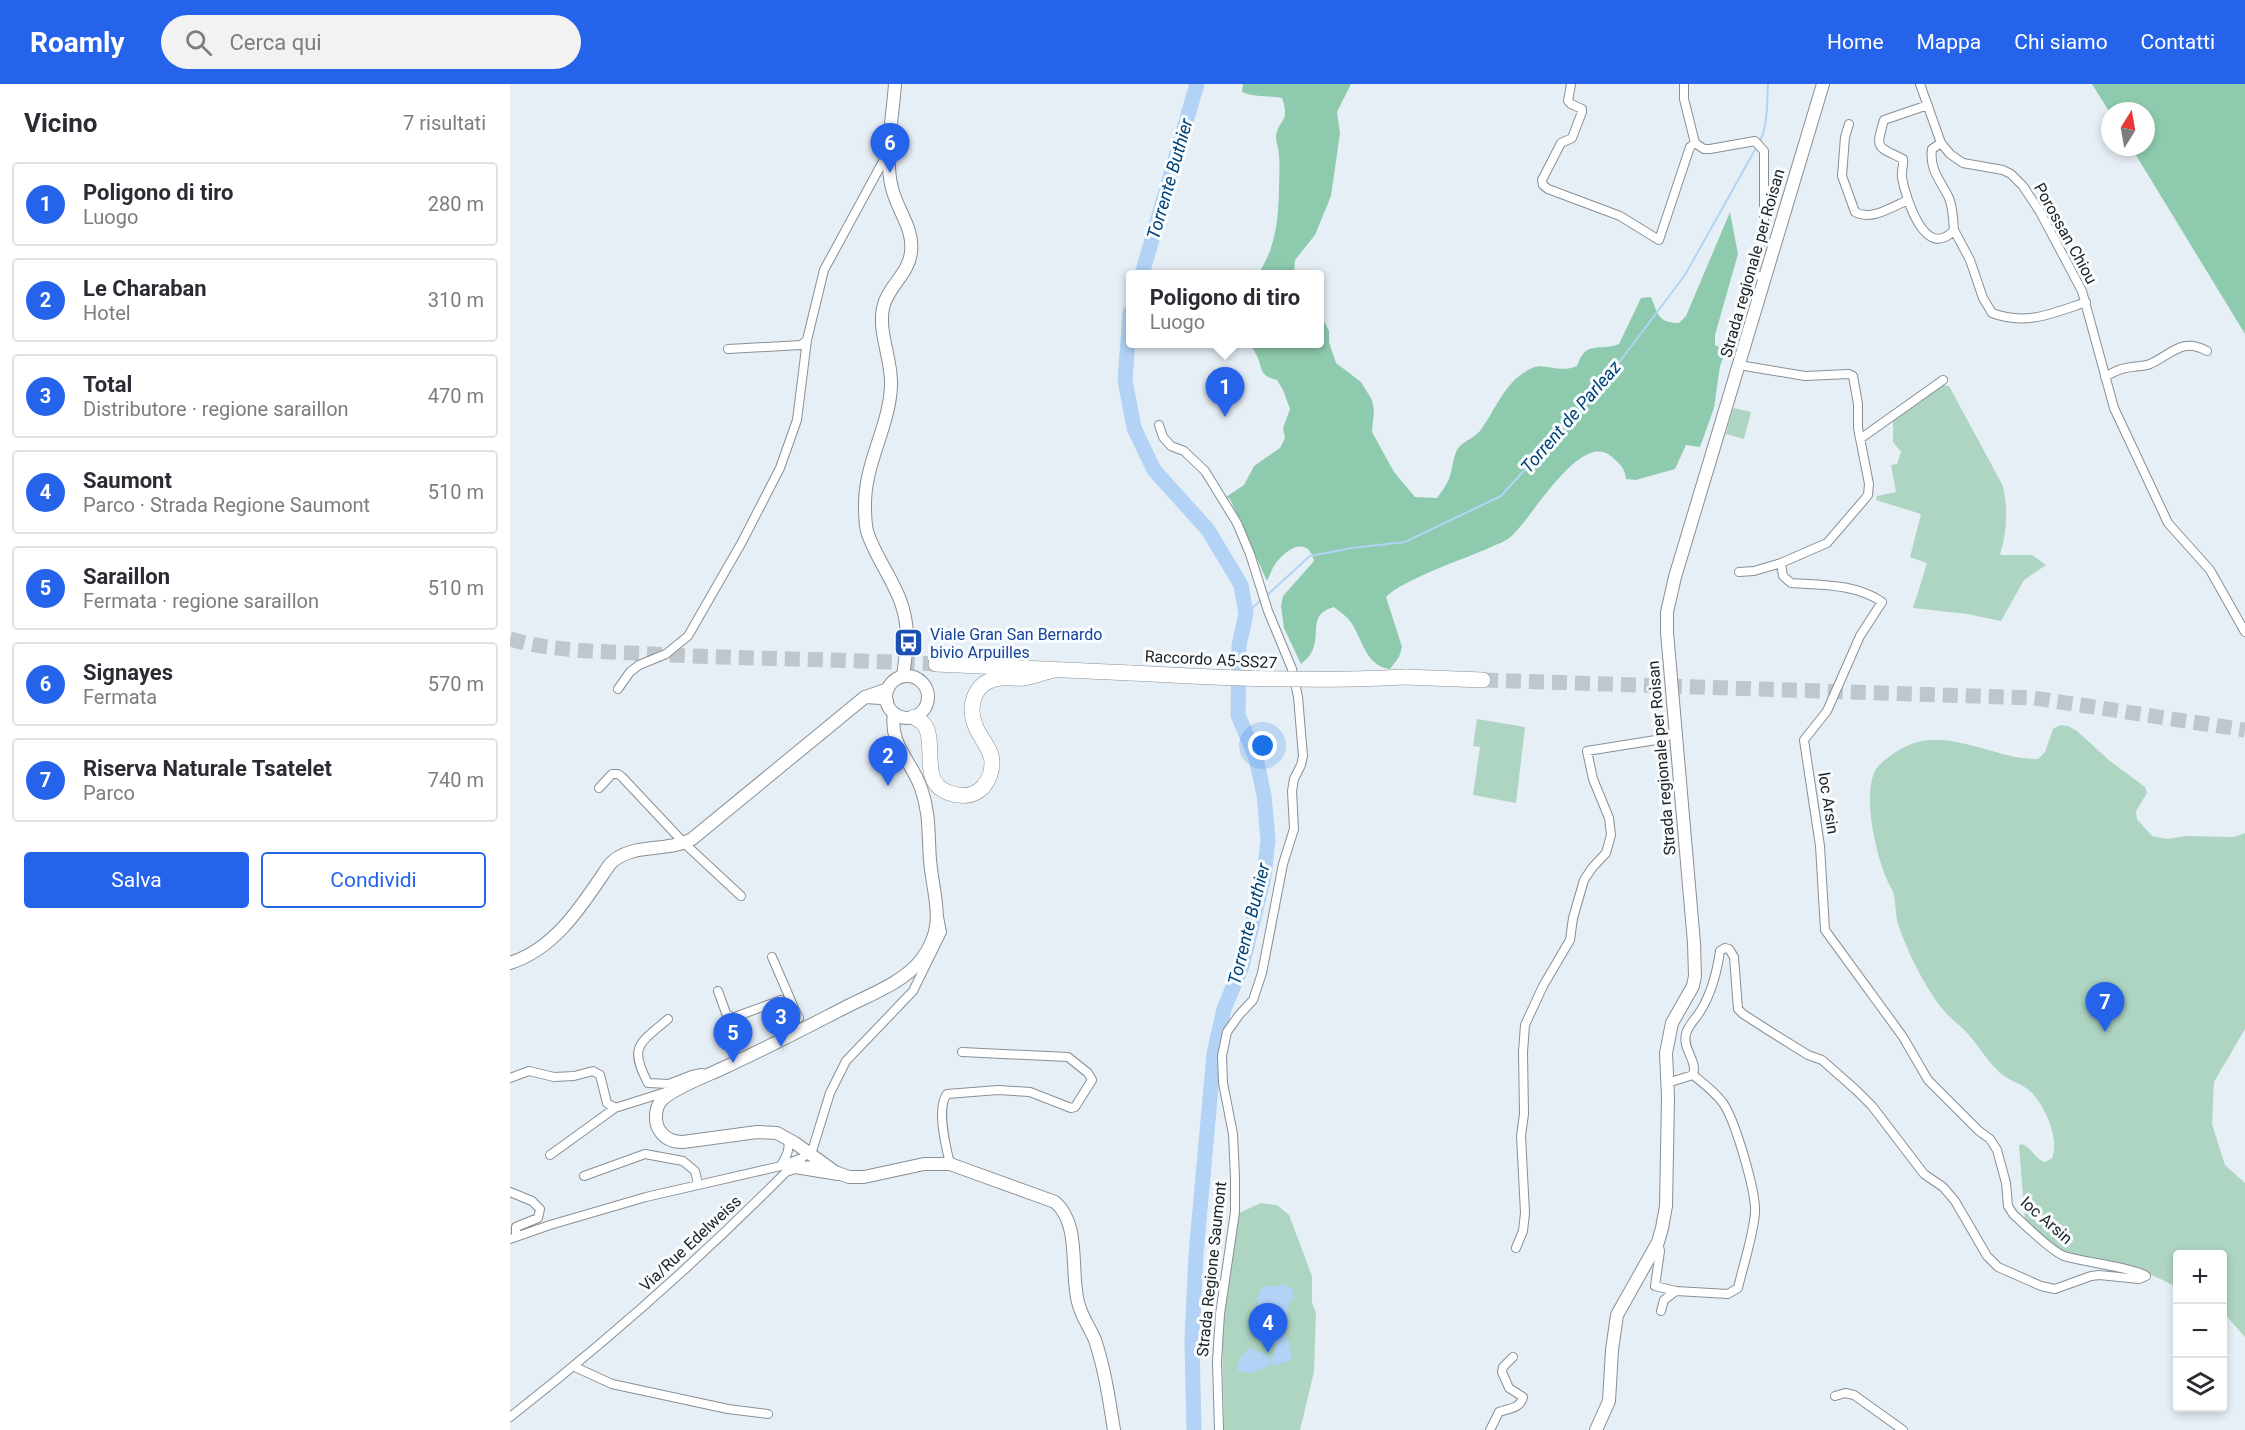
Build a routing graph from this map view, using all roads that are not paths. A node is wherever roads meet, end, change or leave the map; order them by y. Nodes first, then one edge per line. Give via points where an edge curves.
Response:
1 (896, 84) edge
2 (1571, 84) edge
3 (1684, 84) edge
4 (1823, 84) edge
5 (1920, 84) edge
6 (1928, 105) junction
7 (1849, 124) dead end
8 (1695, 143) junction
9 (1941, 143) junction
10 (890, 149) junction
11 (1908, 200) junction
12 (1954, 230) junction
13 (1764, 277) junction
14 (2087, 305) junction
15 (807, 340) junction
16 (728, 349) dead end
17 (2206, 351) dead end
18 (1739, 365) junction
19 (2104, 377) junction
20 (1943, 380) dead end
21 (1159, 425) dead end
22 (1860, 440) junction
23 (1781, 564) junction
24 (1739, 572) dead end
25 (2245, 632) edge
26 (908, 645) junction
27 (936, 664) tunnel mouth
28 (1055, 670) junction
29 (903, 676) junction
30 (918, 679) junction
31 (1483, 680) tunnel mouth
32 (618, 689) dead end
33 (887, 695) junction
34 (904, 716) junction
35 (1676, 732) junction
36 (598, 788) dead end
37 (684, 843) junction
38 (741, 896) dead end
39 (938, 913) junction
40 (772, 957) dead end
41 (510, 963) edge
42 (718, 991) dead end
43 (668, 1019) dead end
44 (801, 1023) junction
45 (962, 1052) dead end
46 (715, 1072) junction
47 (1693, 1075) junction
48 (510, 1078) edge
49 (1668, 1083) junction
50 (681, 1088) junction
51 (615, 1108) junction
52 (788, 1138) junction
53 (808, 1154) junction
54 (550, 1155) dead end
55 (950, 1164) junction
56 (781, 1166) junction
57 (826, 1166) junction
58 (584, 1176) dead end
59 (849, 1178) junction
60 (698, 1184) junction
61 (510, 1192) edge
62 (513, 1238) edge
63 (1658, 1242) junction
64 (1516, 1248) dead end
65 (1676, 1291) junction
66 (1661, 1311) dead end
67 (1513, 1357) dead end
68 (575, 1367) junction
69 (1835, 1396) dead end
70 (768, 1414) dead end
71 (510, 1417) edge
72 (1114, 1430) edge
73 (1219, 1430) edge
74 (1490, 1430) edge
75 (1596, 1430) edge
76 (1903, 1430) edge

1 - 10 main road
2 - 8 street via 1568,101 1582,112 1572,138 1561,143 1542,180 1548,189 1620,216 1659,240 1690,147
3 - 8 street
4 - 13 main road, Strada regionale per Roisan
5 - 6 street
6 - 9 street
6 - 11 street via 1884,120 1878,138 1884,152 1903,159 1902,176
7 - 11 street via 1842,176 1855,212 1862,216 1876,214
8 - 13 street via 1710,149 1755,141 1763,148 1764,225 1754,272
9 - 12 street via 1932,149 1932,162 1936,178 1950,200
9 - 14 street, Porossan Chiou via 1957,160 2003,170 2019,180 2040,212
10 - 15 street via 824,270
10 - 26 main road via 892,189 910,233 911,252 883,309 891,392 872,459 865,503 867,531 903,608
11 - 12 street via 1924,233 1945,238
12 - 14 street via 1992,313 2019,319 2038,318
13 - 18 main road, Strada regionale per Roisan
14 - 19 street, Porossan Chiou
15 - 16 street via 801,345
15 - 32 street via 797,420 780,468 742,542 688,636 666,654 639,665
17 - 19 street via 2188,345 2149,364 2116,370
18 - 22 street via 1805,376 1853,376
18 - 35 main road, Strada regionale per Roisan via 1667,612
19 - 25 street, Porossan Chiou via 2114,408 2168,522 2210,570
20 - 22 street
21 - 73 street, Strada Regione Saumont via 1171,446 1184,451 1205,471 1237,523 1292,669 1303,756 1292,791 1294,830 1283,864 1262,973 1253,1000 1227,1032 1222,1056 1233,1134 1235,1212 1220,1314
22 - 23 street via 1868,495 1827,543
23 - 24 street
23 - 47 street, loc Arsin via 1783,576 1791,583 1855,589 1882,602 1860,636 1827,711 1804,740 1820,846 1825,930 1904,1037 1928,1080 1990,1139 1997,1150 2013,1214 2061,1255 2146,1276 2139,1280 2091,1276 2055,1289 1993,1263 1955,1201 1924,1174 1856,1090 1822,1060 1738,1009 1734,957 1725,948 1720,951 1715,979 1703,1008 1685,1036
26 - 29 main road
26 - 30 main road
27 - 28 highway, Raccordo A5-SS27
28 - 31 highway, Raccordo A5-SS27, bridge via 1247,680
28 - 34 highway via 1024,678 999,678 980,687 974,695 972,717 992,756 992,770 988,782 968,796 945,791 935,783 929,770 925,724
29 - 30 main road
29 - 33 main road via 894,681
30 - 34 main road via 925,687 927,702 922,711
33 - 34 main road
33 - 37 main road via 865,697
34 - 39 main road via 893,731 916,773 928,810 930,869
35 - 49 main road, Strada regionale per Roisan via 1696,961 1693,986 1668,1035
35 - 64 street via 1662,739 1587,751 1611,835 1606,853 1584,880 1570,940 1525,1024 1521,1136 1524,1222
36 - 37 street via 612,774 618,774
37 - 38 street
37 - 41 main road via 618,855 567,924 534,951
39 - 44 main road via 932,941 910,970 887,986
39 - 53 street via 942,932 913,991 846,1061
40 - 44 street
42 - 44 street via 726,1013 732,1018 781,1000
43 - 46 street via 638,1047 638,1064 648,1083 669,1084
44 - 46 main road
45 - 55 street via 1068,1057 1092,1080 1071,1108 1030,1092 947,1094 942,1119
46 - 50 main road
47 - 49 street
47 - 65 street via 1715,1093 1734,1125 1755,1213 1738,1288 1728,1294
48 - 51 street via 529,1071 554,1077 592,1071 600,1075 607,1103
49 - 63 main road, Strada regionale per Roisan via 1666,1206
50 - 51 street
50 - 52 main road via 661,1101 656,1113 660,1133 672,1142 757,1132
51 - 54 street
52 - 53 main road
52 - 56 street via 787,1156
53 - 56 street
53 - 57 main road
55 - 59 main road via 924,1164
55 - 72 main road via 1050,1199 1065,1213 1070,1226 1078,1303 1106,1379
56 - 57 street
56 - 60 street
57 - 59 main road
58 - 60 street via 645,1154 683,1161 695,1171
59 - 68 street, Via/Rue Edelweiss via 795,1169 786,1172 676,1279
60 - 62 street
61 - 62 street via 532,1201 540,1209 538,1218 516,1227
63 - 65 street via 1655,1286
63 - 75 main road, Strada regionale per Roisan via 1617,1315 1609,1401
65 - 66 street via 1664,1300
67 - 74 street via 1502,1372 1509,1388 1523,1397 1522,1402 1499,1412
68 - 70 street via 612,1384
68 - 71 street, Via/Rue Edelweiss
69 - 76 street via 1854,1395

